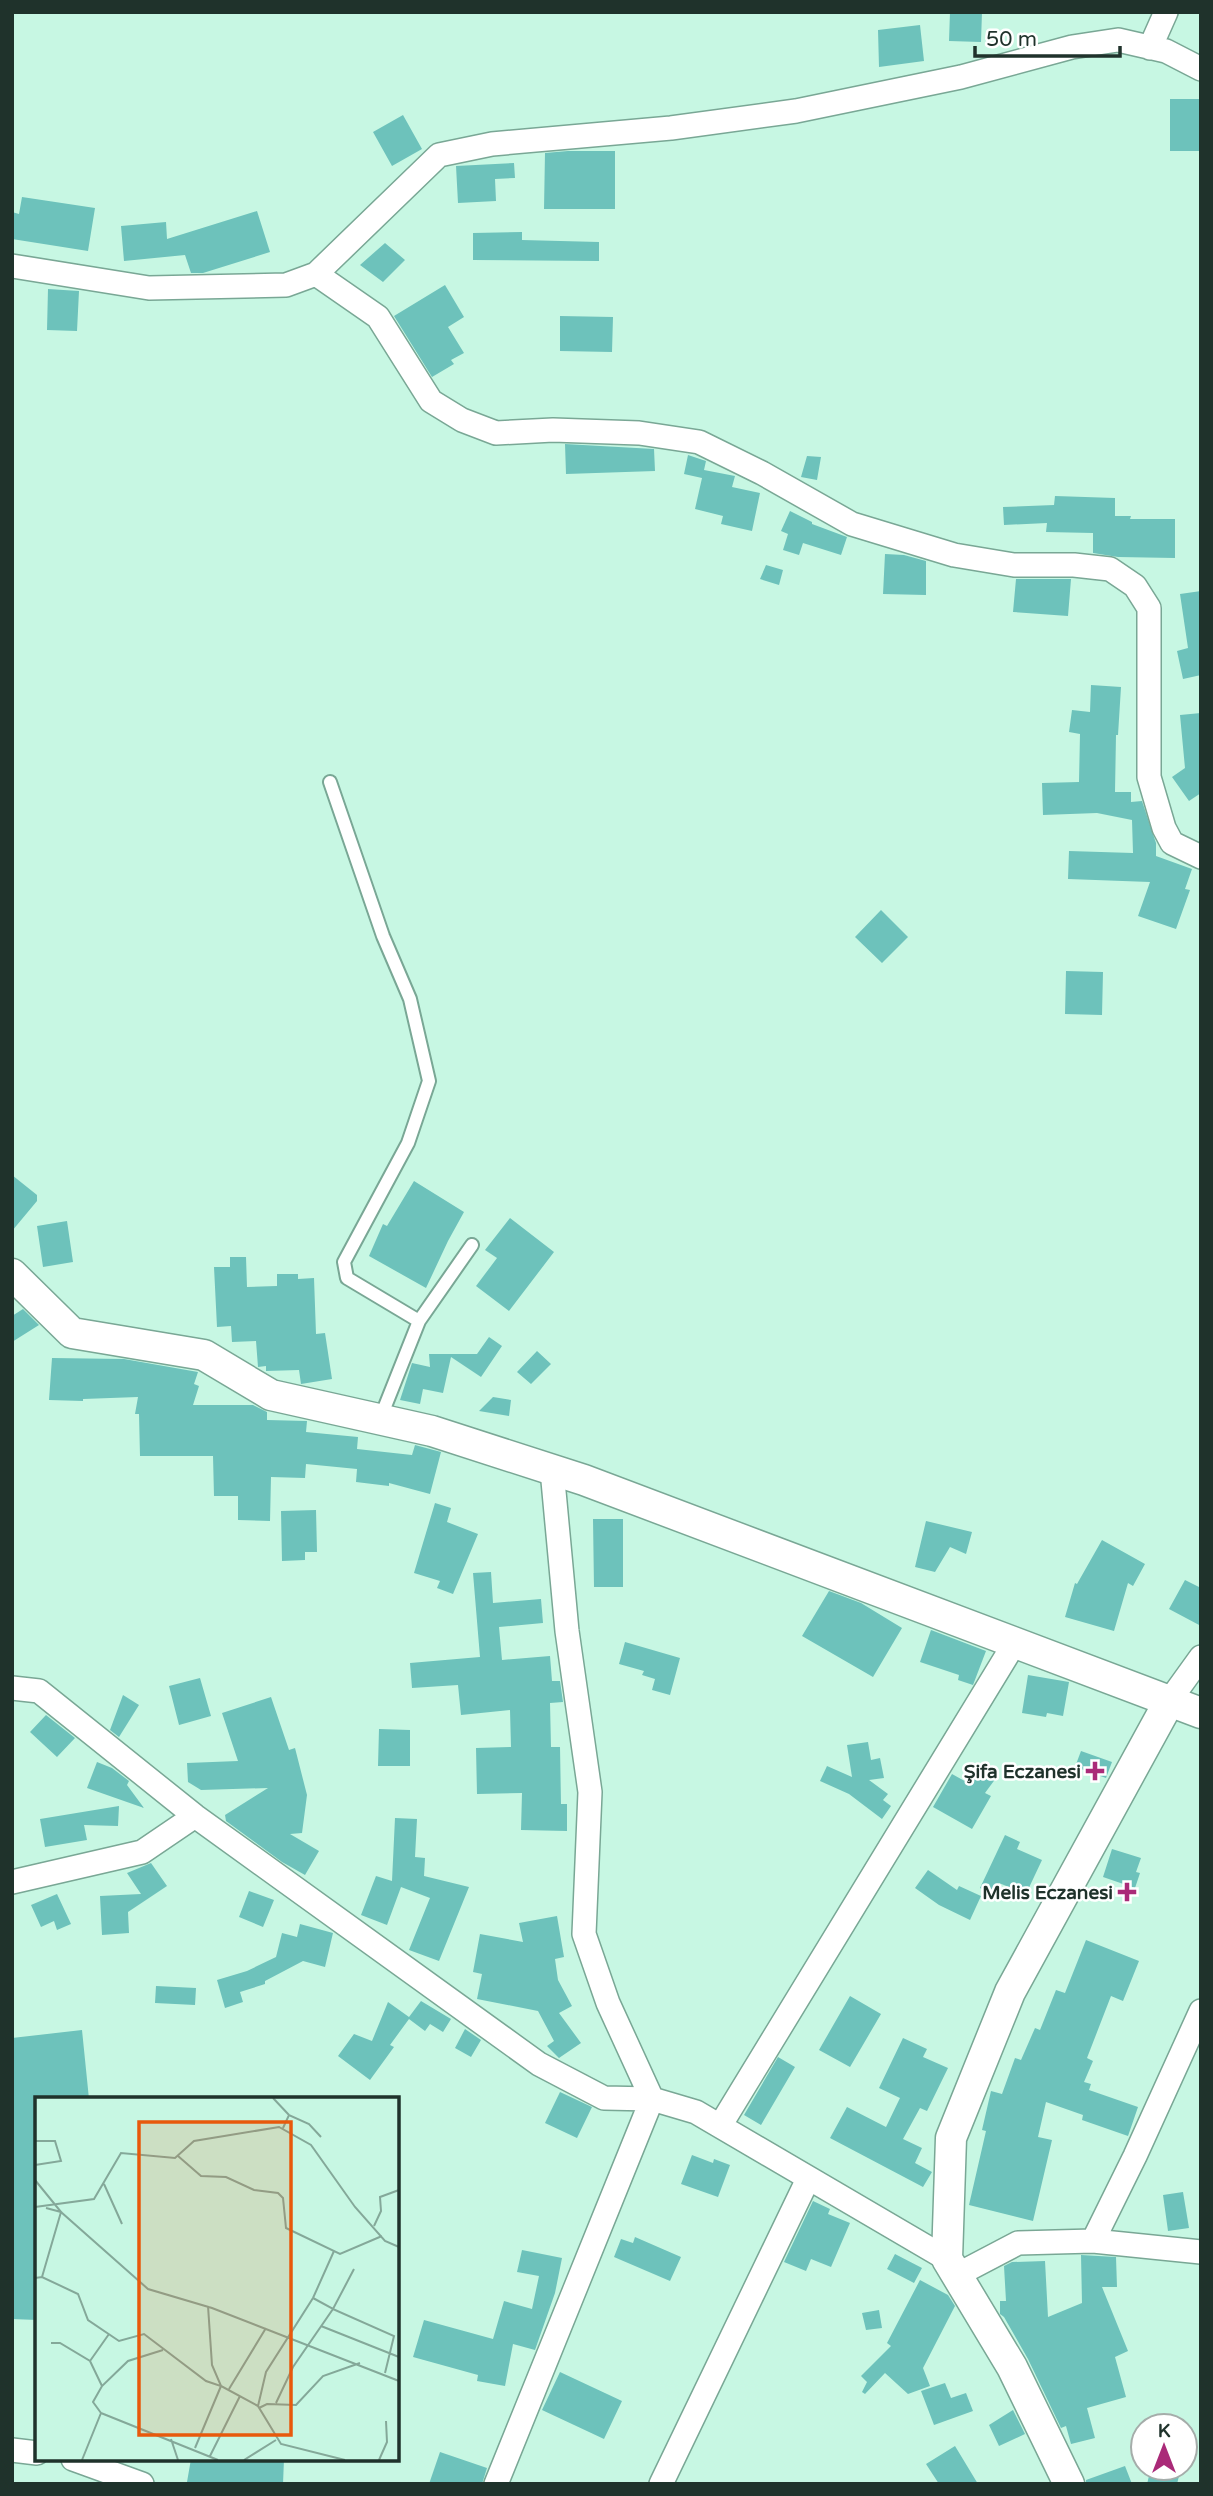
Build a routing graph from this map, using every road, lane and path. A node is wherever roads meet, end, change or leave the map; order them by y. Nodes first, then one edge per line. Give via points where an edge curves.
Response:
1 (1166, 12) edge
2 (1150, 48) junction
3 (1201, 69) edge
4 (12, 266) edge
5 (316, 274) junction
6 (330, 782) dead end
7 (1201, 857) edge
8 (472, 1245) dead end
9 (12, 1274) edge
10 (419, 1321) junction
11 (380, 1419) junction
12 (552, 1470) junction
13 (1014, 1644) junction
14 (1201, 1657) edge
15 (12, 1688) edge
16 (1170, 1700) junction
17 (1201, 1713) edge
18 (194, 1816) junction
19 (12, 1882) edge
20 (1201, 2011) edge
21 (652, 2099) junction
22 (720, 2126) junction
23 (808, 2179) junction
24 (1093, 2241) junction
25 (1201, 2252) edge
26 (952, 2267) junction
27 (12, 2450) edge
28 (35, 2453) edge
29 (79, 2461) edge
30 (142, 2484) edge
31 (496, 2484) edge
32 (661, 2484) edge
33 (1069, 2484) edge

1 - 2 street
2 - 3 street
2 - 5 street via 1118,40 1083,45 961,77 796,111 492,144 439,155
4 - 5 street via 149,288 286,285
5 - 7 street via 378,317 430,401 496,433 626,432 699,442 852,524 919,545 1014,565 1110,569 1135,586 1149,608 1149,777 1164,828 1171,843
6 - 10 lane via 383,936 410,999 429,1081 408,1143 344,1262 347,1278
8 - 10 lane
9 - 11 street via 72,1333 204,1356 271,1395
10 - 11 lane
11 - 12 street
12 - 13 street
12 - 21 street via 566,1631 590,1791 584,1934 608,2003
13 - 16 street
13 - 22 street
14 - 16 street
15 - 18 street via 39,1691
16 - 17 street
16 - 26 street via 1010,1992 951,2138
18 - 19 street via 142,1852
18 - 21 street via 539,2064 604,2098
20 - 24 street
21 - 22 street via 696,2112
21 - 31 street
22 - 23 street
23 - 26 street
23 - 32 street
24 - 25 street
24 - 26 street via 1018,2243
26 - 33 street via 1012,2367
27 - 28 street
29 - 30 street

